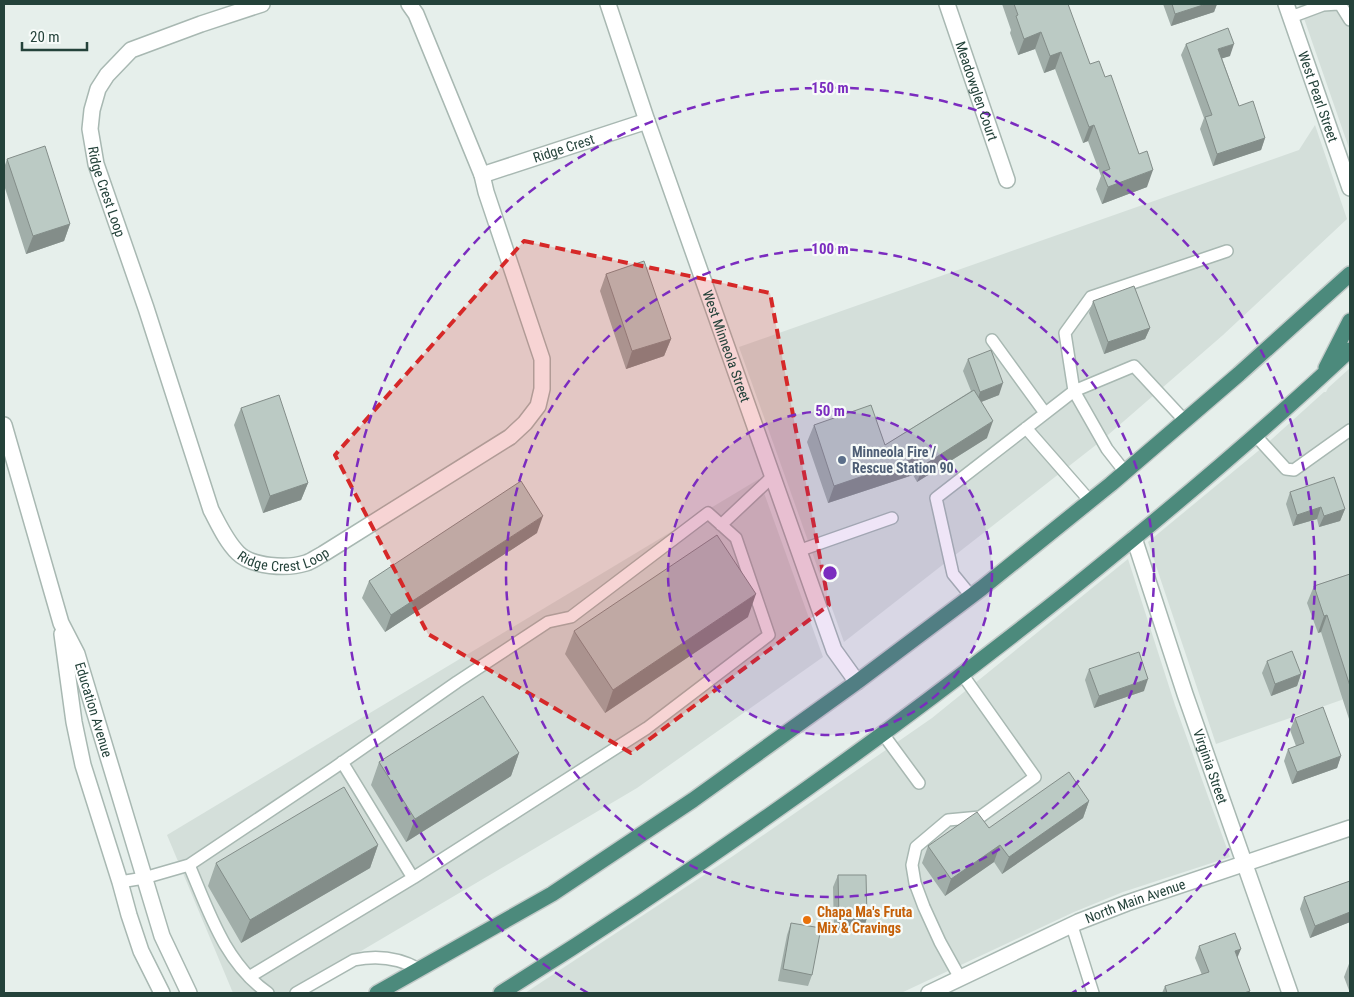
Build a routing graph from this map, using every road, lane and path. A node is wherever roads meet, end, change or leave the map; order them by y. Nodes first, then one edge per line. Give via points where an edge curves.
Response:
1 (262, 4) edge
2 (409, 4) edge
3 (608, 4) edge
4 (947, 4) edge
5 (1339, 4) edge
6 (1288, 10) edge
7 (1350, 20) edge
8 (647, 121) junction
9 (482, 175) junction
10 (1006, 180) dead end
11 (1350, 188) edge
12 (1228, 251) dead end
13 (1350, 274) edge
14 (1350, 321) edge
15 (992, 340) dead end
16 (1350, 350) edge
17 (1320, 378) junction
18 (1074, 391) junction
19 (1045, 413) junction
20 (1185, 421) junction
21 (4, 425) edge
22 (1026, 428) junction
23 (1350, 430) edge
24 (1255, 436) junction
25 (1125, 472) junction
26 (772, 477) junction
27 (1090, 501) junction
28 (892, 518) dead end
29 (721, 525) junction
30 (1134, 538) junction
31 (798, 551) junction
32 (971, 596) junction
33 (61, 623) junction
34 (962, 674) junction
35 (857, 682) junction
36 (883, 734) junction
37 (342, 762) junction
38 (919, 783) dead end
39 (1350, 828) edge
40 (1246, 863) junction
41 (190, 865) junction
42 (144, 878) junction
43 (413, 878) junction
44 (120, 882) junction
45 (1072, 926) junction
46 (419, 969) junction
47 (249, 977) junction
48 (960, 978) junction
49 (162, 993) edge
50 (189, 993) edge
51 (268, 993) edge
52 (296, 993) edge
53 (377, 993) edge
54 (501, 993) edge
55 (929, 993) edge
56 (1093, 993) edge
57 (1290, 993) edge

1 - 9 street, Ridge Crest Loop via 132,50 98,89 90,129 96,164 211,510 227,541 239,555 254,563 275,566 304,563 317,557 510,437 538,406 542,359
2 - 9 street, Ridge Crest Loop via 416,14
3 - 8 street, West Minneola Street
4 - 10 street, Meadowglen Court
5 - 6 lane
5 - 7 lane
6 - 11 street, West Pearl Street
8 - 9 street, Ridge Crest
8 - 26 street, West Minneola Street
12 - 18 lane via 1091,298 1065,334
13 - 20 highway
14 - 17 highway
15 - 19 lane
16 - 17 highway
17 - 24 highway
18 - 19 lane
18 - 20 lane via 1134,366
18 - 25 lane via 1107,449
19 - 22 lane
20 - 25 highway
21 - 33 street, Education Avenue
22 - 27 lane
22 - 32 lane via 936,498 953,574
23 - 24 lane via 1294,470 1286,469
24 - 30 highway
25 - 27 highway
26 - 29 lane
26 - 31 street, West Minneola Street
27 - 32 highway
28 - 31 lane
29 - 37 lane via 708,513 571,617 548,622
29 - 43 lane via 736,538 769,635 647,728
30 - 34 highway
30 - 40 street, Virginia Street via 1185,694
31 - 35 street, West Minneola Street via 834,650
32 - 35 highway
33 - 42 street, Education Avenue via 77,654
33 - 44 street via 83,765
34 - 36 highway
34 - 48 lane via 1035,777 980,817 948,820 916,847 912,865 914,883
35 - 46 highway via 693,800 552,894
36 - 38 lane
36 - 54 highway via 724,848
37 - 41 lane
37 - 43 lane
39 - 40 street, North Main Avenue
40 - 45 street, North Main Avenue via 1127,903
40 - 57 street, Virginia Street
41 - 42 lane
41 - 47 lane via 216,930
42 - 44 lane
42 - 50 street, Education Avenue via 162,936
43 - 47 lane
44 - 49 street via 141,951
45 - 48 street, North Main Avenue
45 - 56 lane
46 - 52 lane via 393,959 354,960
46 - 53 highway
47 - 51 lane
48 - 55 street, North Main Avenue

